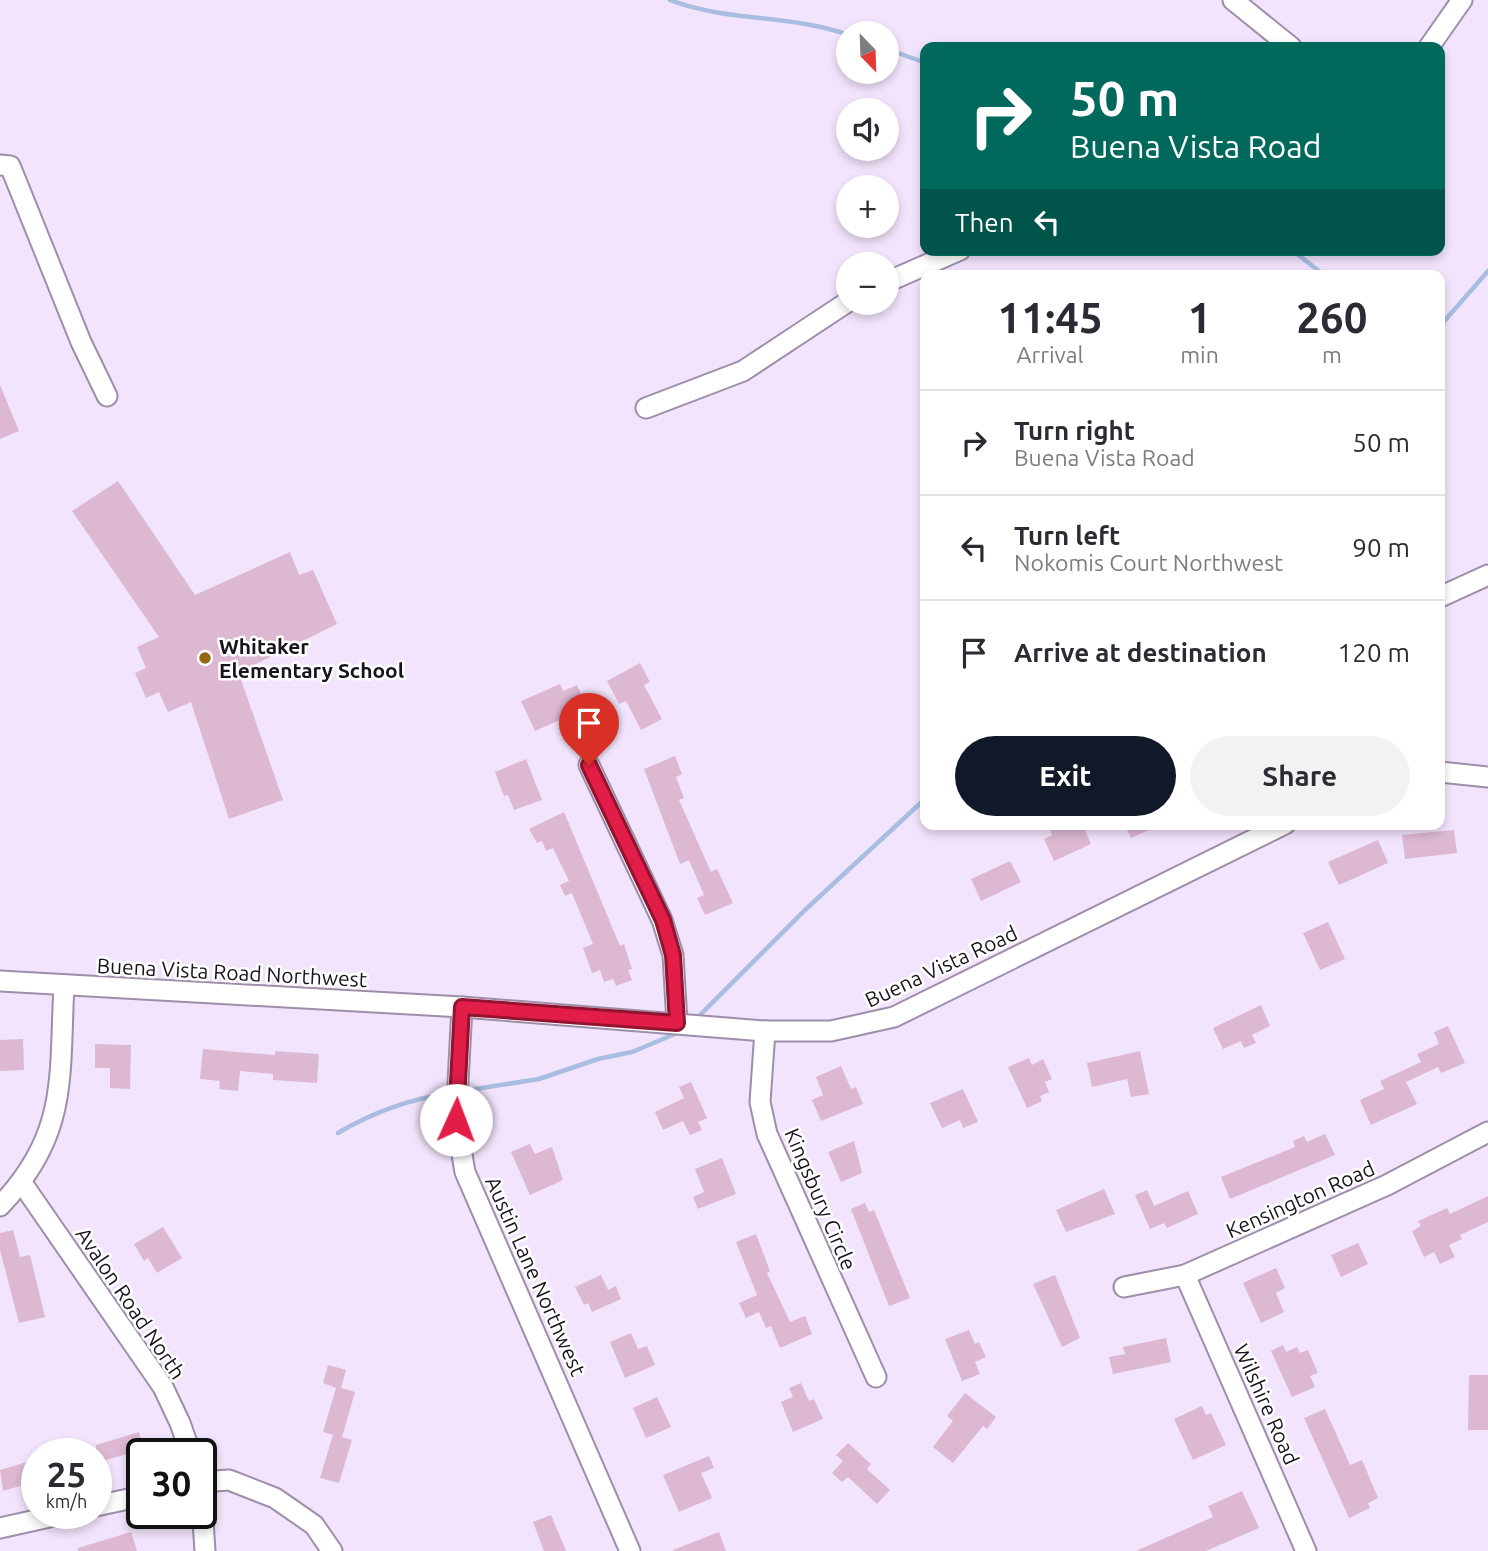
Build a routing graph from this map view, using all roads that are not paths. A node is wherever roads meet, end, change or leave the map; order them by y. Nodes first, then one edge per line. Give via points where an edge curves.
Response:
1 (1233, 0) edge
2 (1462, 0) edge
3 (1285, 42) edge
4 (1433, 42) edge
5 (0, 165) edge
6 (946, 256) edge
7 (899, 277) edge
8 (836, 310) edge
9 (107, 396) dead end
10 (646, 408) dead end
11 (1488, 575) edge
12 (1445, 595) edge
13 (589, 765) dead end
14 (1445, 773) edge
15 (1488, 777) edge
16 (1273, 830) edge
17 (0, 981) edge
18 (64, 985) junction
19 (462, 1007) junction
20 (677, 1023) junction
21 (765, 1031) junction
22 (1488, 1132) edge
23 (22, 1183) junction
24 (0, 1206) edge
25 (1185, 1275) junction
26 (1124, 1287) dead end
27 (876, 1377) dead end
28 (184, 1438) edge
29 (217, 1481) edge
30 (21, 1523) edge
31 (0, 1528) edge
32 (204, 1529) edge
33 (205, 1551) edge
34 (332, 1551) edge
35 (630, 1551) edge
36 (1306, 1551) edge

1 - 3 street
2 - 4 street
5 - 9 street via 10,166
6 - 7 street
8 - 10 street via 743,371
11 - 12 street
13 - 20 street via 663,920 673,955
14 - 15 street
16 - 21 street, Buena Vista Road via 894,1017 831,1031
17 - 18 street, Buena Vista Road Northwest
18 - 19 street, Buena Vista Road Northwest
18 - 23 street via 53,1124
19 - 20 street, Buena Vista Road
19 - 35 street, Austin Lane Northwest via 456,1120 465,1172
20 - 21 street, Buena Vista Road
21 - 27 street, Kingsbury Circle via 760,1102 767,1134
22 - 25 street, Kensington Road via 1387,1185
23 - 24 street
23 - 28 street, Avalon Road North via 163,1387
25 - 26 street, Kensington Road
25 - 36 street, Wilshire Road
29 - 34 street via 229,1480 275,1498 314,1525
30 - 31 street
32 - 33 street

